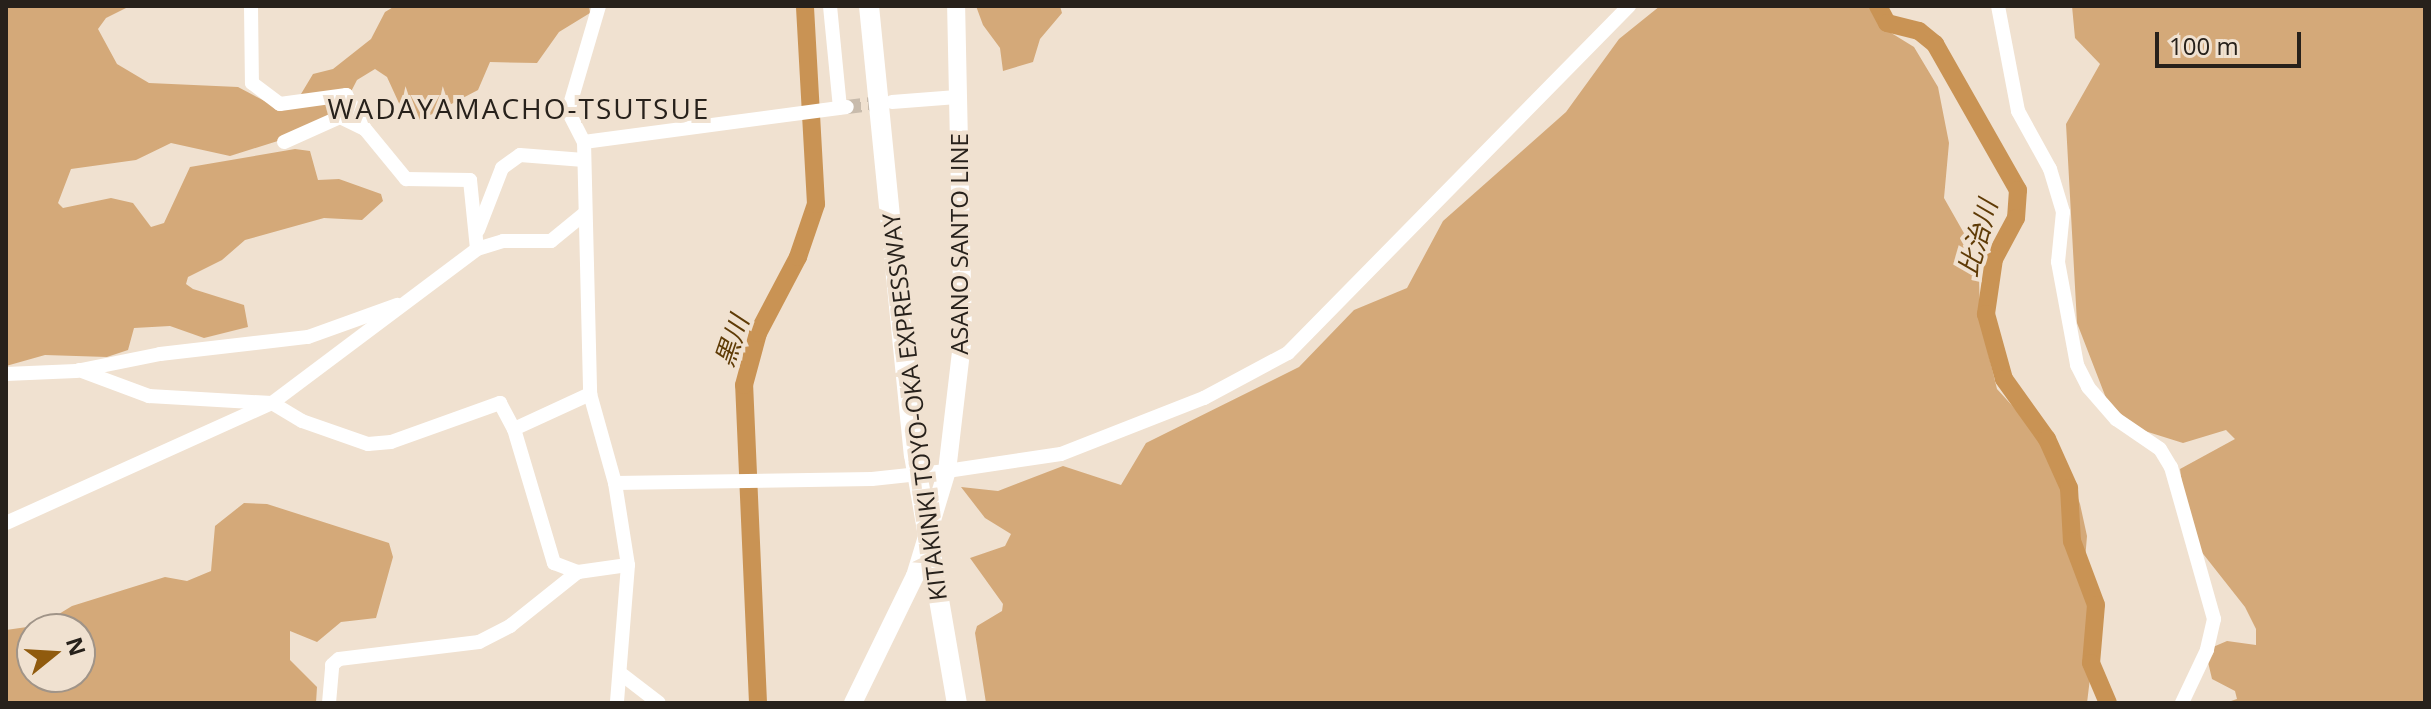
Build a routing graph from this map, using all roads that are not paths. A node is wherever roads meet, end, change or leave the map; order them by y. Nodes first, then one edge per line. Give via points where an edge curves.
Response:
1 (251, 6) edge
2 (599, 6) edge
3 (830, 6) edge
4 (869, 6) edge
5 (879, 6) edge
6 (956, 6) edge
7 (1629, 6) edge
8 (1998, 6) edge
9 (957, 97) junction
10 (892, 102) tunnel mouth
11 (365, 129) junction
12 (284, 142) dead end
13 (584, 142) junction
14 (885, 157) junction
15 (584, 160) junction
16 (584, 214) junction
17 (477, 242) junction
18 (415, 299) junction
19 (79, 370) junction
20 (6, 374) edge
21 (590, 394) junction
22 (272, 403) junction
23 (514, 429) junction
24 (947, 471) junction
25 (615, 483) junction
26 (6, 523) edge
27 (628, 565) junction
28 (578, 572) junction
29 (620, 673) junction
30 (329, 703) edge
31 (617, 703) edge
32 (659, 703) edge
33 (853, 703) edge
34 (957, 703) edge
35 (2182, 703) edge

1 - 11 street via 252,83 280,104 346,95
2 - 13 street via 568,111
3 - 13 street via 844,108
4 - 14 highway, KITAKINKI TOYO-OKA EXPRESSWAY
5 - 14 highway, KITAKINKI TOYO-OKA EXPRESSWAY
6 - 9 main road, ASANO SANTO LINE
7 - 24 street via 1288,353 1204,398 1088,446
8 - 35 street via 2018,111 2050,169 2063,212 2058,262 2077,365 2116,419 2160,449 2171,467 2214,619 2207,650
9 - 10 street
9 - 24 main road, ASANO SANTO LINE via 963,335
11 - 12 street via 340,117
11 - 17 street via 406,179 470,180
13 - 15 street
14 - 34 highway, KITAKINKI TOYO-OKA EXPRESSWAY via 914,455
15 - 16 street
15 - 17 street via 520,155 502,168
16 - 17 street via 551,241
16 - 21 street
17 - 18 street
18 - 19 street via 308,337
18 - 22 street
19 - 20 street
19 - 22 street via 149,396
21 - 23 street
21 - 25 street
22 - 23 street via 302,421 368,444 391,442 500,403
22 - 26 street
23 - 28 street via 554,563
24 - 25 street via 872,479
24 - 33 main road, ASANO SANTO LINE via 915,576
25 - 27 street
27 - 28 street
27 - 29 street
28 - 30 street via 510,626 479,642 339,659 332,665
29 - 31 street
29 - 32 street

